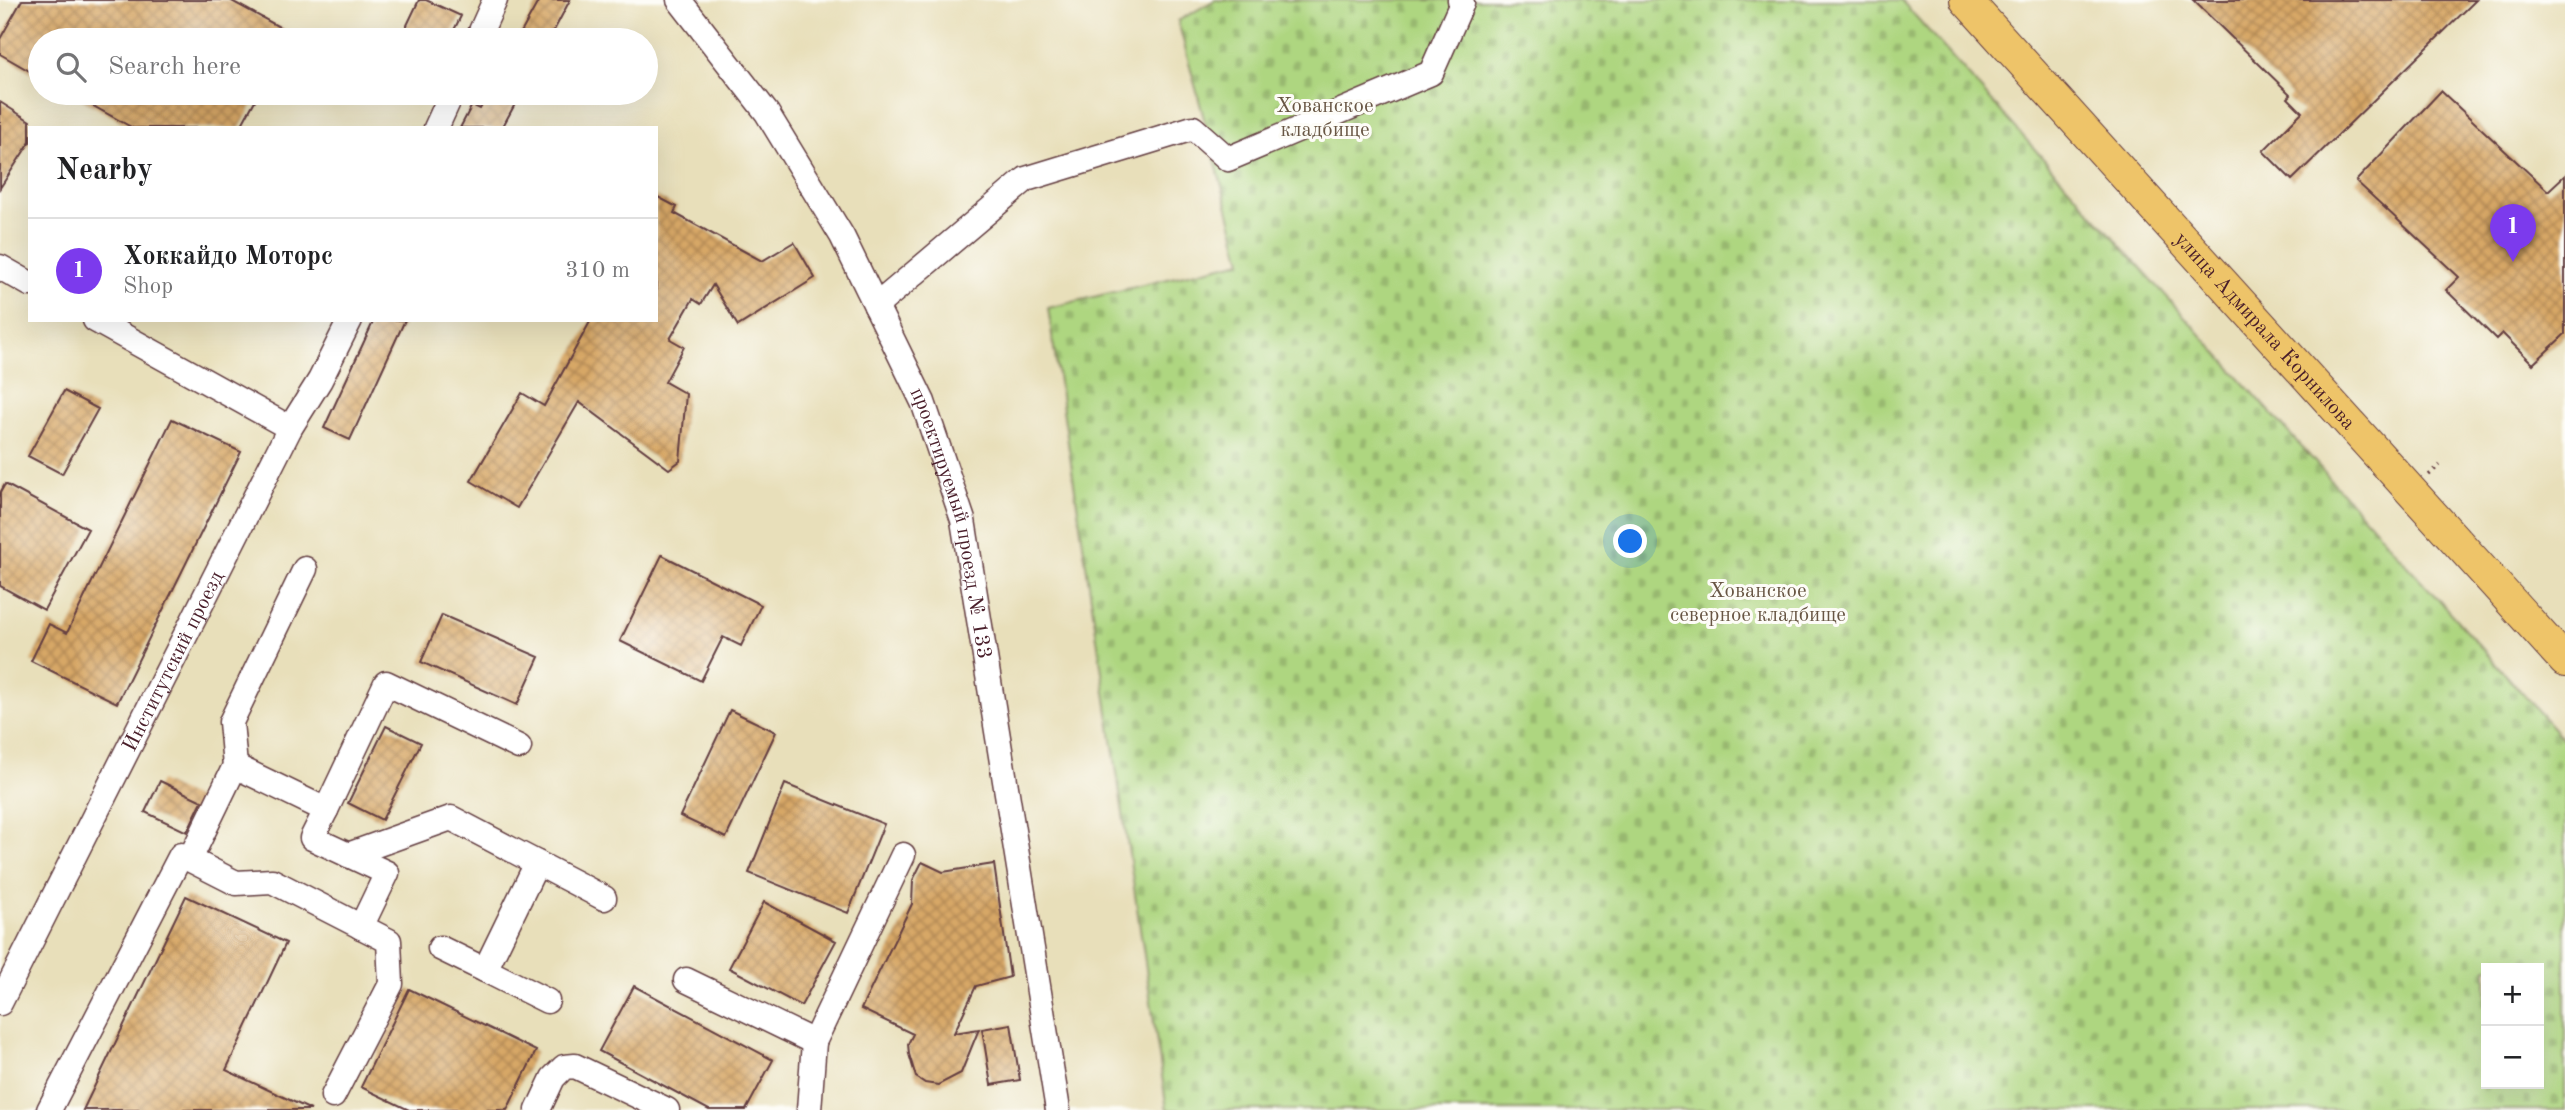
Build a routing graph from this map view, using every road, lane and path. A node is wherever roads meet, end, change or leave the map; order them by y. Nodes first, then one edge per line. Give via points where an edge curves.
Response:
1 (495, 0) edge
2 (680, 0) edge
3 (1461, 0) edge
4 (1966, 0) edge
5 (482, 28) edge
6 (447, 105) edge
7 (437, 126) edge
8 (0, 267) edge
9 (28, 283) edge
10 (876, 306) junction
11 (100, 322) edge
12 (349, 322) edge
13 (290, 428) junction
14 (305, 569) dead end
15 (2565, 661) edge
16 (519, 747) dead end
17 (234, 766) junction
18 (326, 810) junction
19 (348, 855) junction
20 (903, 855) dead end
21 (190, 859) junction
22 (537, 863) junction
23 (604, 898) dead end
24 (361, 927) junction
25 (440, 948) dead end
26 (485, 970) junction
27 (687, 980) dead end
28 (547, 1000) dead end
29 (0, 1003) edge
30 (814, 1042) junction
31 (333, 1097) dead end
32 (665, 1109) edge
33 (49, 1110) edge
34 (538, 1110) edge
35 (809, 1110) edge
36 (1058, 1110) edge

1 - 5 street
2 - 10 street, проектируемый проезд № 133 via 767,113 842,236
3 - 10 street via 1431,73 1228,159 1193,128 1026,179
4 - 15 main road, улица Адмирала Корнилова
6 - 7 street
8 - 9 street
10 - 36 street, проектируемый проезд № 133 via 923,402 963,520
11 - 13 street
12 - 13 street, Институтский проезд
13 - 29 street, Институтский проезд
14 - 17 street via 231,722
16 - 18 street via 386,683
17 - 18 street
17 - 21 street
18 - 19 street via 312,838
19 - 22 street via 451,818
19 - 24 street via 387,873
20 - 30 street
21 - 24 street via 236,883 272,881
21 - 33 street via 181,855
22 - 23 street
22 - 26 street
24 - 31 street via 389,942 391,984
25 - 26 street
26 - 28 street
27 - 30 street
30 - 35 street
32 - 34 street via 575,1066 564,1067 553,1078

